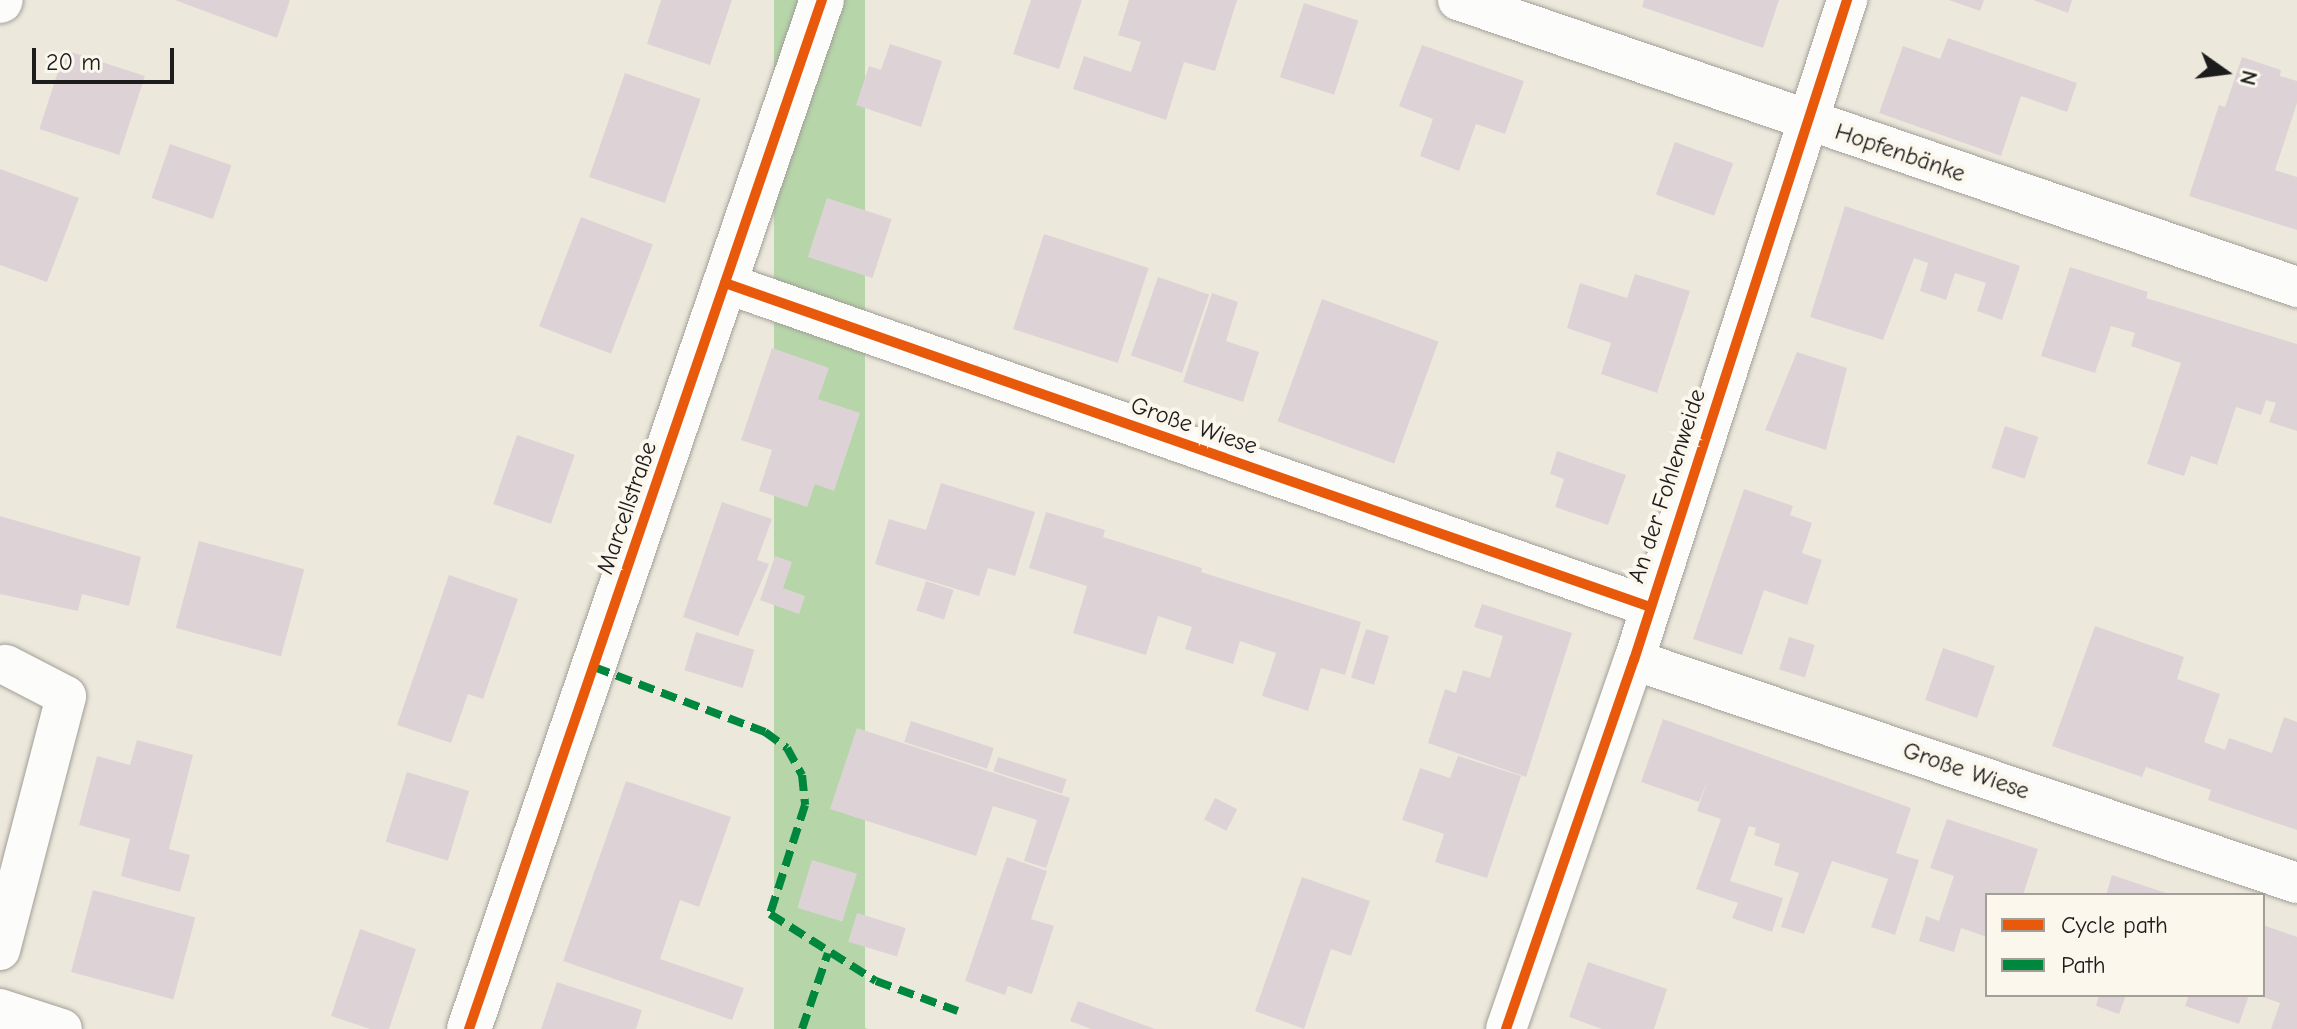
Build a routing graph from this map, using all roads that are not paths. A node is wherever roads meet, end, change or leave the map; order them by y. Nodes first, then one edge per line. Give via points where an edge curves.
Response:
1 (822, 0) edge
2 (1458, 0) edge
3 (1847, 0) edge
4 (1805, 121) junction
5 (725, 283) junction
6 (2297, 287) edge
7 (1650, 607) junction
8 (1634, 660) junction
9 (6, 665) dead end
10 (2297, 883) edge
11 (0, 950) edge
12 (0, 1009) edge
13 (62, 1029) edge
14 (469, 1029) edge
15 (1506, 1029) edge

1 - 5 street, Marcellstraße
2 - 4 street, Hopfenbänke
3 - 4 street, An der Fohlenweide
4 - 6 street, Hopfenbänke
4 - 7 street, An der Fohlenweide
5 - 7 street, Große Wiese
5 - 14 street, Marcellstraße
7 - 8 street, An der Fohlenweide
8 - 10 street, Große Wiese
8 - 15 street, An der Fohlenweide
9 - 11 street via 66,696
12 - 13 street

